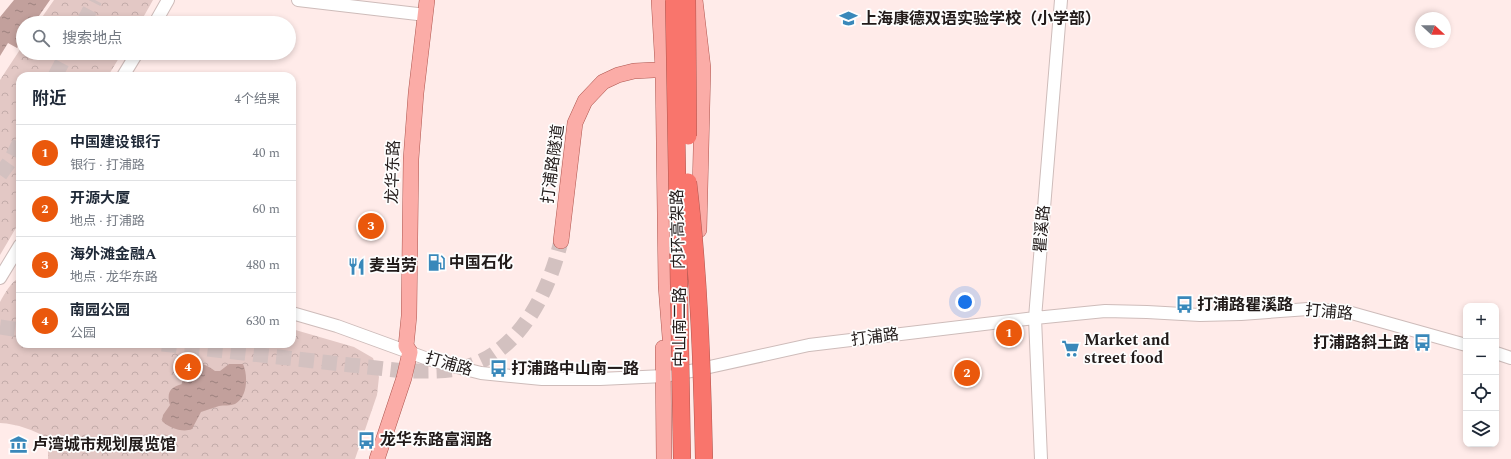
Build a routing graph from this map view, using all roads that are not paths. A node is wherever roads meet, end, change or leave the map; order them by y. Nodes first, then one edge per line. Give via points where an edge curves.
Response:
1 (168, 0) edge
2 (298, 0) edge
3 (427, 0) edge
4 (659, 0) edge
5 (674, 0) edge
6 (687, 0) edge
7 (695, 0) edge
8 (1061, 0) edge
9 (426, 15) junction
10 (159, 16) edge
11 (132, 60) edge
12 (703, 68) junction
13 (663, 69) junction
14 (125, 72) edge
15 (688, 182) junction
16 (561, 241) tunnel mouth
17 (16, 254) edge
18 (0, 278) edge
19 (296, 314) edge
20 (1035, 318) junction
21 (680, 336) junction
22 (1463, 344) edge
23 (406, 349) junction
24 (1499, 354) edge
25 (1511, 358) edge
26 (696, 370) junction
27 (668, 375) junction
28 (368, 459) edge
29 (377, 459) edge
30 (664, 459) edge
31 (672, 459) edge
32 (682, 459) edge
33 (691, 459) edge
34 (696, 459) edge
35 (704, 459) edge
36 (709, 459) edge
37 (1041, 459) edge

1 - 10 street
2 - 9 street
3 - 9 main road, 龙华东路
4 - 13 main road, 中山南二路
5 - 21 highway, 内环高架路, bridge
6 - 15 highway, 内环高架路, bridge
7 - 12 main road, 中山南二路
8 - 20 street, 瞿溪路
9 - 23 main road, 龙华东路 via 412,139 409,316
11 - 14 street
12 - 13 main road, 打浦路隧道
12 - 26 main road, 中山南二路
13 - 16 main road, 打浦路隧道 via 618,75 602,82 586,101 575,123
13 - 27 main road, 中山南二路 via 666,286 663,323
15 - 33 highway, 内环高架路, bridge
15 - 35 highway, bridge via 698,287
17 - 18 street
19 - 23 street, 打浦路
20 - 22 street, 打浦路 via 1105,311 1200,315 1308,309 1348,312
20 - 26 street, 打浦路 via 809,345
20 - 37 street, 瞿溪路
21 - 31 highway, bridge via 672,401
21 - 32 highway, 内环高架路, bridge
23 - 27 street, 打浦路 via 481,373 519,378 579,379
23 - 28 main road, 龙华东路
23 - 29 main road, 龙华东路 via 404,378
24 - 25 street
26 - 27 street, 打浦路
26 - 34 main road
26 - 36 main road, 中山南二路 via 707,388
27 - 30 main road, 中山南二路
27 - 31 main road, 中山南二路

